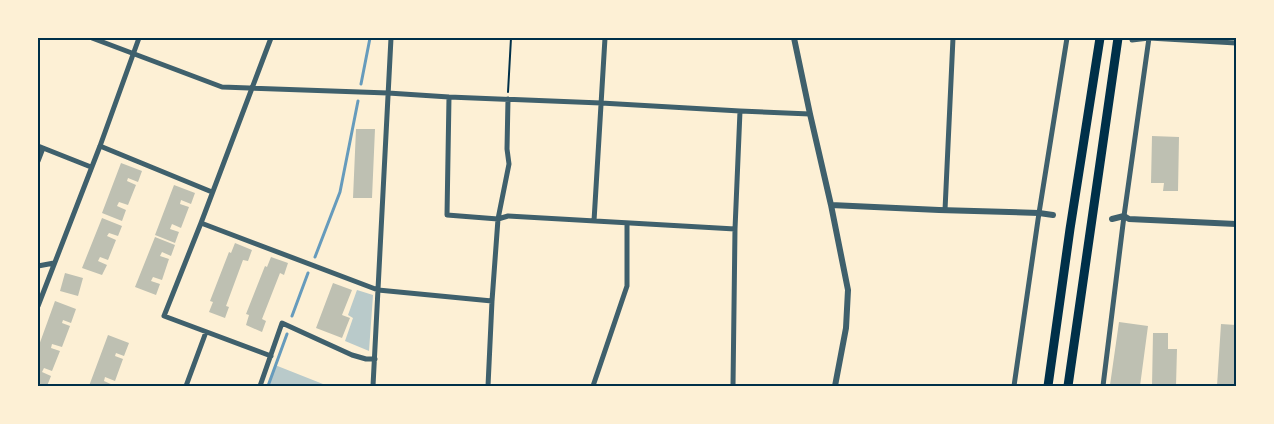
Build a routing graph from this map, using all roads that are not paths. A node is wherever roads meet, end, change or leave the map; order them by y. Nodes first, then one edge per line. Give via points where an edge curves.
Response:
1 (92, 38) edge
2 (139, 38) edge
3 (271, 38) edge
4 (391, 38) edge
5 (605, 38) edge
6 (794, 38) edge
7 (953, 38) edge
8 (1067, 38) edge
9 (1100, 38) edge
10 (1118, 38) edge
11 (1149, 38) edge
12 (1132, 40) dead end
13 (1236, 43) edge
14 (133, 54) junction
15 (253, 88) junction
16 (388, 93) junction
17 (449, 97) junction
18 (508, 100) junction
19 (601, 103) junction
20 (740, 111) junction
21 (810, 114) junction
22 (100, 146) junction
23 (40, 147) edge
24 (38, 161) edge
25 (92, 167) junction
26 (212, 192) junction
27 (831, 205) junction
28 (945, 210) junction
29 (1039, 213) junction
30 (1053, 215) dead end
31 (1124, 216) junction
32 (498, 219) junction
33 (1112, 219) dead end
34 (594, 221) junction
35 (201, 222) junction
36 (627, 223) junction
37 (1236, 224) edge
38 (735, 229) junction
39 (54, 264) junction
40 (38, 266) edge
41 (378, 290) junction
42 (492, 301) junction
43 (38, 306) edge
44 (206, 332) junction
45 (271, 356) junction
46 (375, 359) junction
47 (186, 386) edge
48 (260, 386) edge
49 (373, 386) edge
50 (488, 386) edge
51 (593, 386) edge
52 (733, 386) edge
53 (835, 386) edge
54 (1014, 386) edge
55 (1048, 386) edge
56 (1068, 386) edge
57 (1103, 386) edge

1 - 14 street
2 - 14 street
3 - 15 street
4 - 16 street
5 - 19 street
6 - 21 street
7 - 28 street
8 - 29 street
9 - 55 highway
10 - 56 highway
11 - 12 street
11 - 13 street
11 - 31 street
14 - 15 street via 222,87
14 - 22 street
15 - 16 street
15 - 26 street
16 - 17 street
16 - 41 street
17 - 18 street
17 - 32 street via 447,215
18 - 19 street
18 - 32 street via 509,164
19 - 20 street
19 - 34 street
20 - 21 street
20 - 38 street
21 - 27 street
22 - 25 street
22 - 26 street
23 - 24 street
23 - 25 street
25 - 39 street
26 - 35 street
27 - 28 street
27 - 53 street via 848,290 846,328
28 - 29 street
29 - 30 street
29 - 54 street
31 - 33 street
31 - 37 street via 1129,219
31 - 57 street
32 - 34 street via 508,216
32 - 42 street
34 - 36 street
35 - 41 street
35 - 44 street via 164,316
36 - 38 street
36 - 51 street via 627,286
38 - 52 street
39 - 40 street
39 - 43 street
41 - 42 street
41 - 46 street
42 - 50 street
44 - 45 street
44 - 47 street
45 - 46 street via 282,322 352,355
45 - 48 street
46 - 49 street

